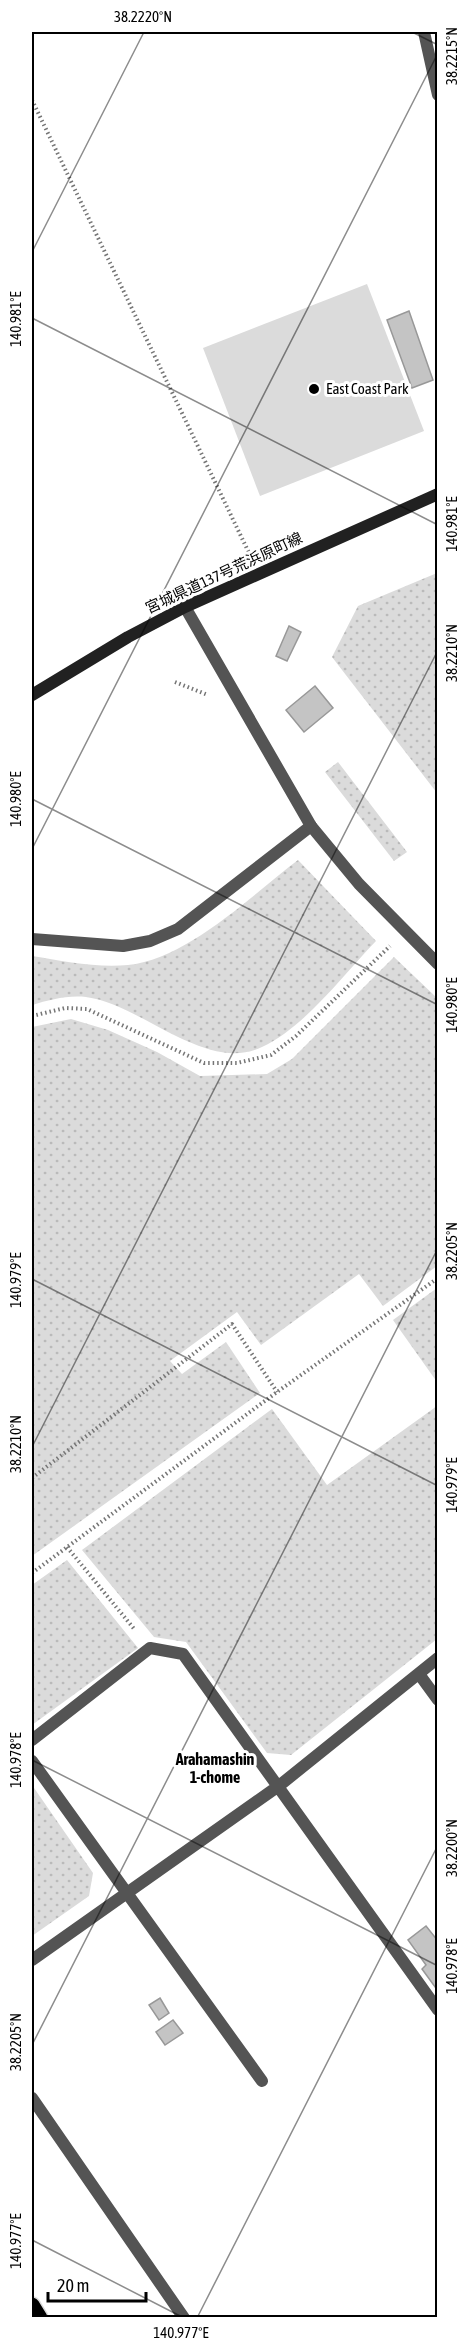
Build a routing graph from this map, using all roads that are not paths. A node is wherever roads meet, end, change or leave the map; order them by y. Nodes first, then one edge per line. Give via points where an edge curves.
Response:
1 (424, 32) edge
2 (438, 95) edge
3 (438, 494) edge
4 (185, 607) junction
5 (32, 694) edge
6 (311, 826) junction
7 (32, 939) edge
8 (438, 964) edge
9 (438, 1658) edge
10 (419, 1674) junction
11 (438, 1700) edge
12 (32, 1740) edge
13 (32, 1761) edge
14 (280, 1785) junction
15 (124, 1892) junction
16 (32, 1960) edge
17 (438, 2010) edge
18 (262, 2081) dead end
19 (32, 2098) edge
20 (32, 2305) edge
21 (40, 2318) edge
22 (184, 2318) edge

1 - 2 street
3 - 4 main road, 宮城県道137号荒浜原町線
4 - 5 main road, 宮城県道137号荒浜原町線
4 - 6 street
6 - 7 street via 178,929 150,941 123,946
6 - 8 street via 358,884
9 - 10 street
10 - 11 street
10 - 14 street
12 - 14 street via 150,1648 183,1654
13 - 15 street
14 - 15 street
14 - 17 street
15 - 16 street
15 - 18 street
19 - 22 street
20 - 21 main road

